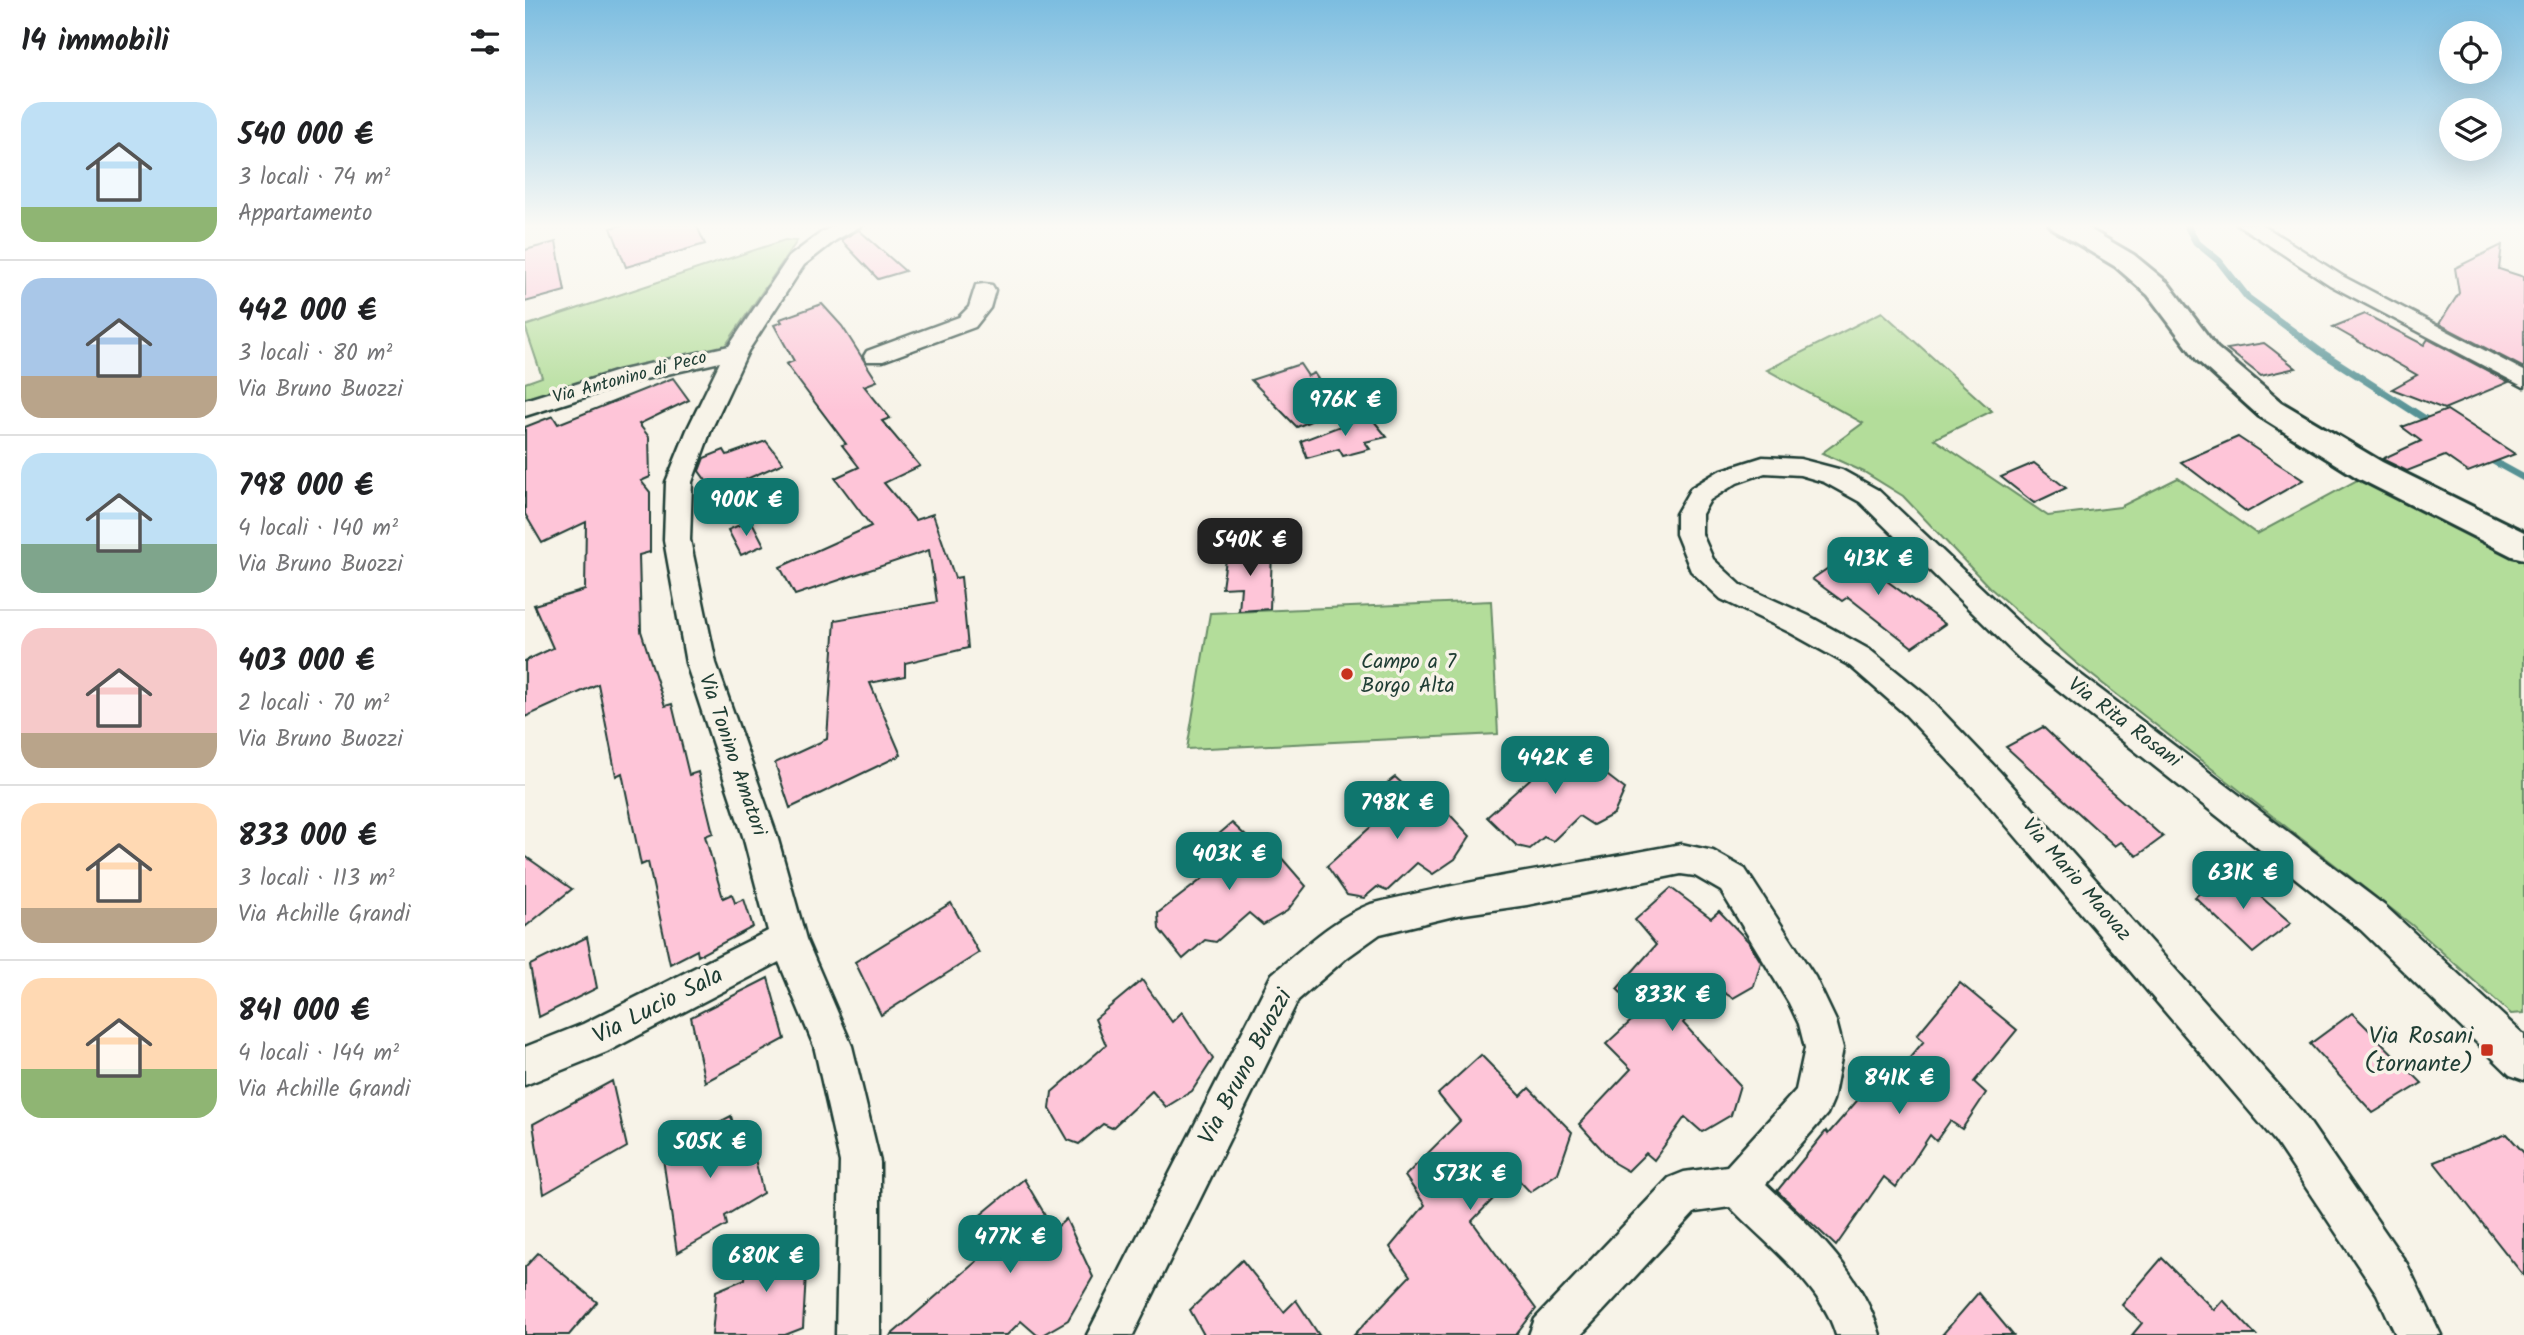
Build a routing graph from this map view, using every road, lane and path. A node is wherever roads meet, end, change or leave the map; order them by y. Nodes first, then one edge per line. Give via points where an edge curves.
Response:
1 (779, 286) edge
2 (2155, 286) edge
3 (2347, 286) edge
4 (984, 289) dead end
5 (737, 351) junction
6 (875, 356) dead end
7 (2524, 380) edge
8 (525, 408) edge
9 (1700, 494) joint
10 (2524, 547) edge
11 (788, 939) junction
12 (2524, 1061) edge
13 (525, 1066) edge
14 (1738, 1185) junction
15 (858, 1335) edge
16 (1109, 1335) edge
17 (1551, 1335) edge
18 (1858, 1335) edge
19 (2419, 1335) edge

1 - 5 street, Via Tonino Amatori
2 - 10 street via 2207,354 2270,409 2370,470
3 - 7 street
4 - 6 street via 979,308 967,322
5 - 8 street, Via Antonino di Peco via 627,376
5 - 11 street, Via Tonino Amatori via 679,482 677,541 701,663 760,836
9 - 12 street, Via Rita Rosani via 1728,477 1763,466 1800,467 1833,476 1869,496 2033,654 2373,918
9 - 19 street, Via Mario Maovaz via 1689,514 1689,534 1701,564 1731,592 1860,658 1916,705 1989,782 2289,1126 2392,1279
11 - 13 street, Via Lucio Sala via 594,1039
11 - 15 street, Via Tonino Amatori via 833,1046 860,1161
14 - 16 street, Via Bruno Buozzi via 1813,1100 1824,1048 1802,990 1733,880 1701,862 1682,859 1458,899 1371,920 1285,987
14 - 17 street via 1684,1193
14 - 18 street via 1837,1288

